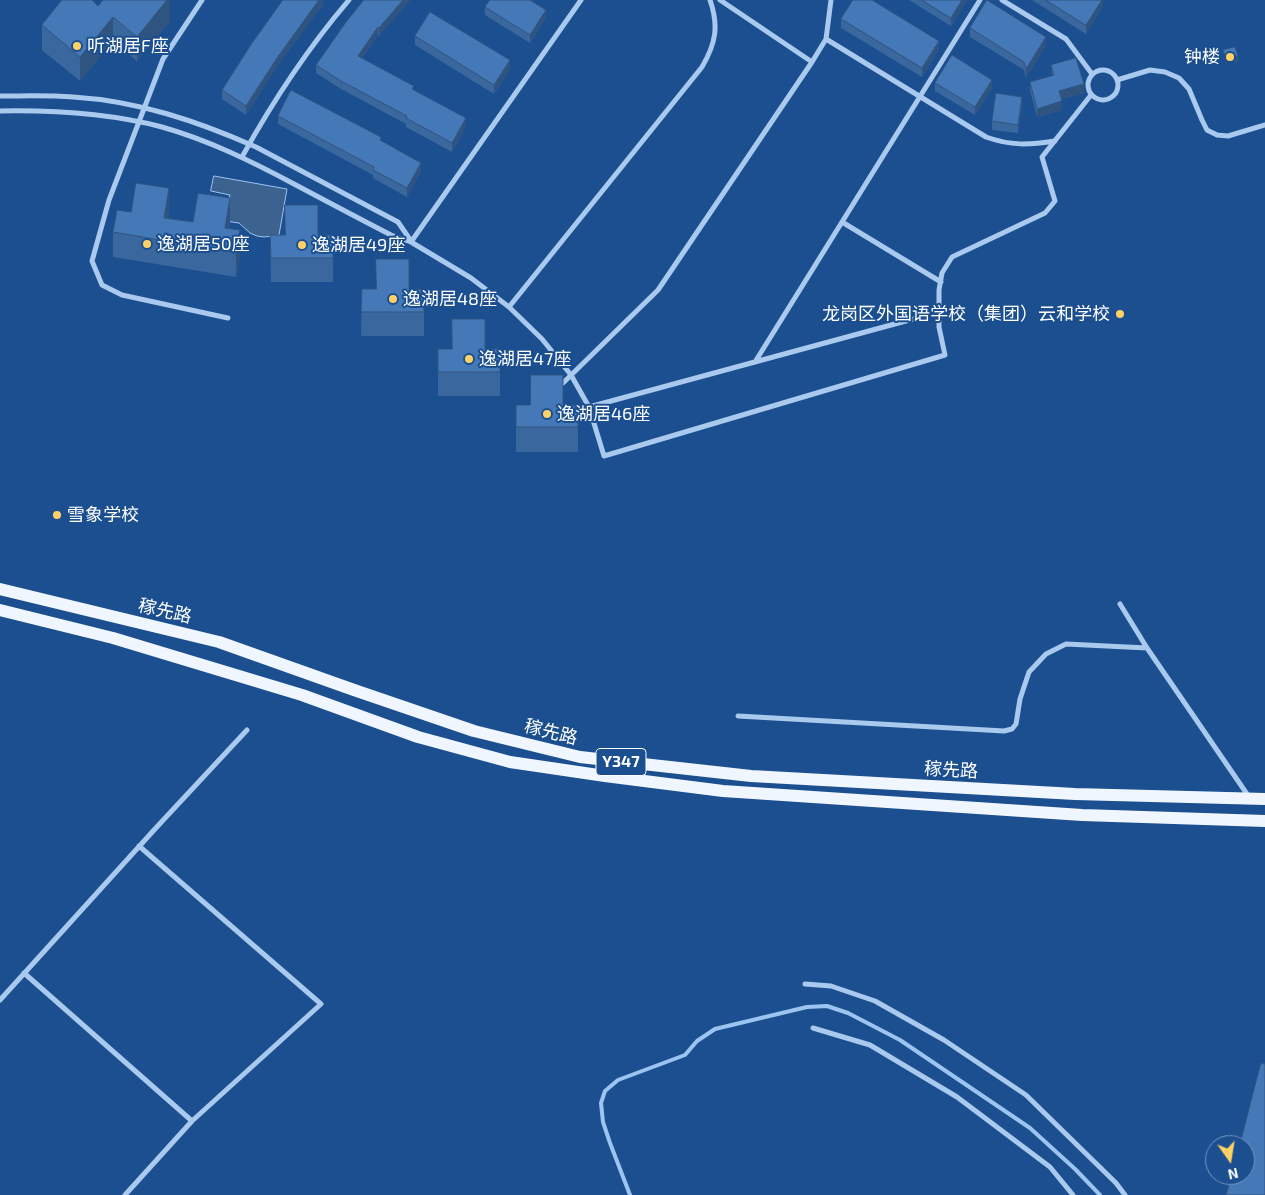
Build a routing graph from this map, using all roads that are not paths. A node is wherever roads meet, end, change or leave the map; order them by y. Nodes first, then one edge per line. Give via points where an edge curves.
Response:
1 (202, 0) edge
2 (349, 0) edge
3 (581, 0) edge
4 (710, 0) edge
5 (720, 0) edge
6 (831, 0) edge
7 (980, 0) edge
8 (1002, 0) edge
9 (826, 39) junction
10 (812, 62) junction
11 (1092, 74) junction
12 (1117, 80) junction
13 (1091, 95) junction
14 (0, 96) edge
15 (920, 97) junction
16 (144, 108) junction
17 (0, 110) edge
18 (139, 122) junction
19 (1265, 125) edge
20 (1056, 140) junction
21 (249, 144) junction
22 (242, 157) junction
23 (842, 222) junction
24 (412, 242) junction
25 (941, 282) junction
26 (509, 307) junction
27 (939, 312) junction
28 (228, 318) dead end
29 (755, 362) junction
30 (571, 374) junction
31 (563, 383) edge
32 (589, 407) junction
33 (0, 589) edge
34 (1120, 604) dead end
35 (0, 610) edge
36 (1147, 648) junction
37 (738, 716) dead end
38 (247, 730) dead end
39 (1249, 798) junction
40 (1265, 799) edge
41 (1265, 821) edge
42 (139, 846) junction
43 (24, 973) junction
44 (806, 984) dead end
45 (0, 1000) edge
46 (813, 1028) dead end
47 (192, 1121) junction
48 (125, 1195) edge
49 (1073, 1195) edge
50 (1125, 1195) edge

1 - 16 street via 163,59
2 - 21 street via 302,60
3 - 24 street
4 - 26 street via 716,27 710,55
5 - 10 street
6 - 9 street
7 - 15 street
8 - 11 street via 1066,39
9 - 10 street
9 - 15 street
10 - 30 street via 658,290
11 - 12 street via 1106,70
11 - 13 street via 1087,84
12 - 13 street via 1117,90 1110,98 1100,100
12 - 19 street via 1150,70 1179,78 1189,89 1207,130 1217,135 1228,136
13 - 20 street
14 - 16 street via 74,97
15 - 20 street via 997,141 1032,144
15 - 23 street
16 - 18 street
16 - 21 street via 188,120
17 - 18 street via 73,112
18 - 22 street via 206,141
18 - 28 street via 109,200 92,261 102,285 122,295
20 - 25 street via 1042,157 1055,202 1045,213 952,257 942,273
21 - 22 street
21 - 24 street via 398,222
22 - 24 street via 391,235
23 - 25 street
23 - 29 street
24 - 26 street via 471,278
25 - 27 street
26 - 30 street
27 - 29 street
27 - 32 street via 946,355 604,456
29 - 32 street
30 - 31 street
30 - 32 street
33 - 39 main road, 稼先路 / Y347 via 220,642 474,730 580,757 761,776 1075,794
34 - 36 street
35 - 41 main road, 稼先路 / Y347 via 113,638 302,695 418,737 510,762 723,791 1082,815
36 - 37 street via 1066,644 1046,654 1029,672 1012,729
36 - 39 street
38 - 42 street
39 - 40 main road, 稼先路 / Y347
42 - 43 street
42 - 47 street via 321,1004
43 - 45 street
43 - 47 street
44 - 50 street via 831,986 875,1002 944,1040 1026,1096
46 - 49 street via 870,1045 958,1097 1050,1167
47 - 48 street

